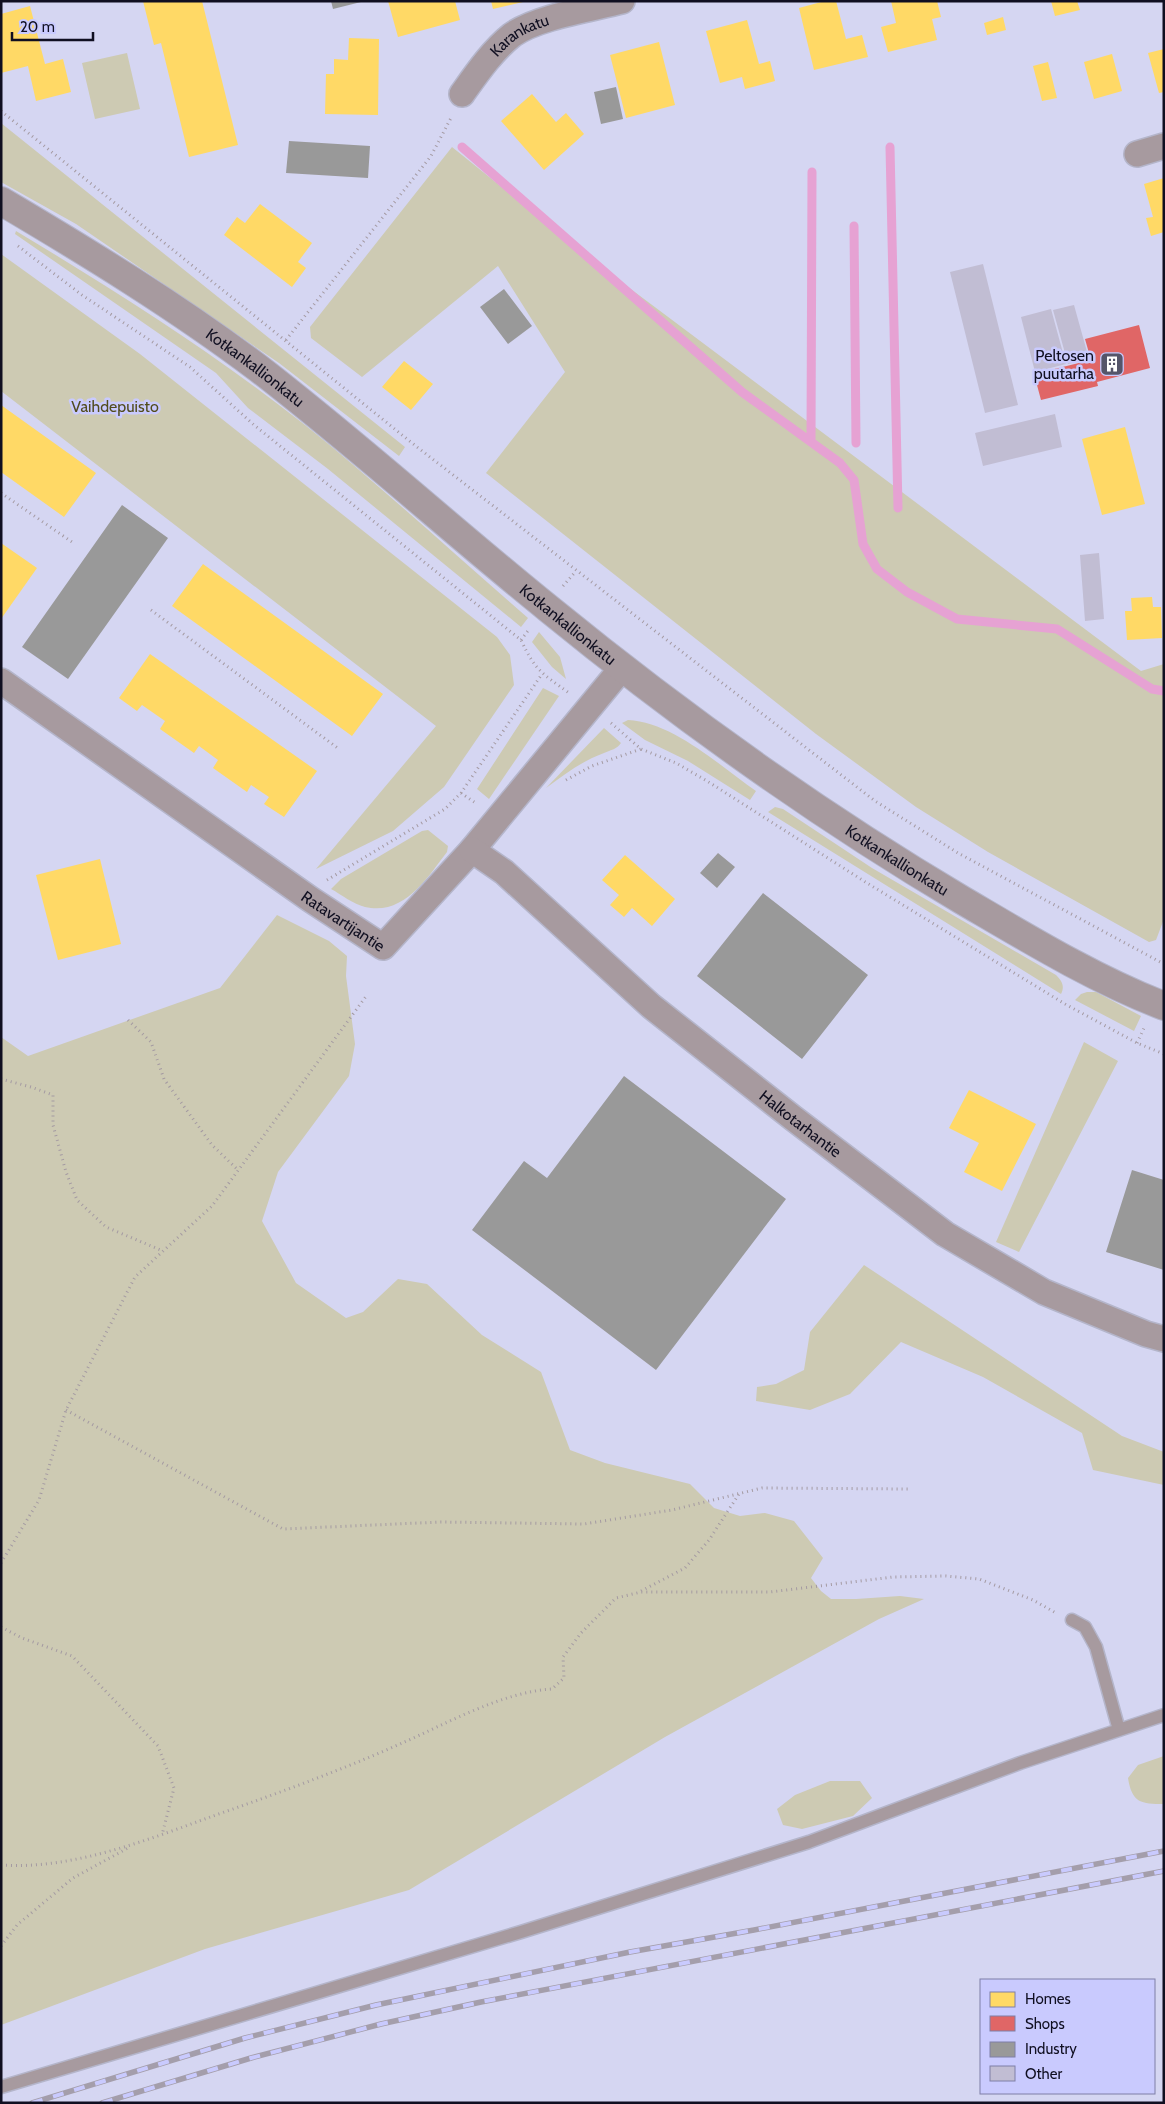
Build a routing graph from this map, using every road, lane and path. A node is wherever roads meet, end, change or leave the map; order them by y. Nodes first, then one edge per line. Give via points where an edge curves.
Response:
1 (622, 1) edge
2 (596, 4) edge
3 (462, 94) joint
4 (1, 110) edge
5 (1164, 146) edge
6 (1137, 154) dead end
7 (1, 201) edge
8 (16, 244) dead end
9 (286, 340) junction
10 (1, 493) edge
11 (72, 542) dead end
12 (576, 571) junction
13 (563, 587) dead end
14 (151, 610) dead end
15 (534, 623) dead end
16 (521, 640) junction
17 (622, 668) junction
18 (542, 674) junction
19 (1, 681) edge
20 (564, 689) dead end
21 (610, 722) dead end
22 (339, 749) dead end
23 (641, 749) junction
24 (563, 782) dead end
25 (461, 793) junction
26 (483, 808) dead end
27 (472, 850) junction
28 (324, 883) dead end
29 (1164, 964) edge
30 (367, 995) dead end
31 (1164, 1006) edge
32 (128, 1020) dead end
33 (1164, 1054) edge
34 (1, 1079) edge
35 (238, 1170) junction
36 (163, 1252) junction
37 (1164, 1339) edge
38 (66, 1410) junction
39 (908, 1489) dead end
40 (739, 1493) junction
41 (1, 1549) edge
42 (6, 1554) junction
43 (1, 1563) edge
44 (640, 1592) junction
45 (1072, 1620) joint
46 (1, 1627) edge
47 (1164, 1715) edge
48 (1119, 1730) junction
49 (162, 1835) junction
50 (133, 1845) junction
51 (1, 1865) edge
52 (1, 1946) edge
53 (1, 2087) edge

1 - 2 street, Karankatu
2 - 3 street, Karankatu via 540,22 513,35 489,58
3 - 9 path via 431,156
4 - 9 path
5 - 6 street
7 - 17 street, Kotkankallionkatu via 180,312 258,369 400,482
8 - 16 path via 82,295 190,367 254,425
9 - 12 path
10 - 11 path
12 - 13 path
12 - 29 path via 875,800 958,854
14 - 22 path
15 - 16 path
16 - 18 path via 530,660
17 - 27 street, Ratavartijantie
17 - 31 street, Kotkankallionkatu via 791,791 905,866 1110,982
18 - 20 path
18 - 25 path
19 - 27 street, Ratavartijantie via 383,947
21 - 23 path
23 - 24 path via 592,766
23 - 33 path via 658,754 699,776 1065,1004
25 - 26 path
25 - 28 path via 427,822
27 - 37 street, Halkotarhantie via 504,872 651,1006 945,1234 1044,1292
30 - 35 path
32 - 35 path via 151,1042 164,1079 212,1145
34 - 36 path via 53,1095 53,1125 77,1200 106,1227
35 - 36 path via 212,1206
36 - 38 path via 135,1277
38 - 40 path via 283,1529 441,1522 584,1524 672,1510
38 - 42 path via 39,1500
39 - 40 path via 762,1488
40 - 44 path via 709,1540 685,1568
41 - 42 path
42 - 43 path
44 - 45 path via 770,1592 893,1577 946,1576 979,1579 1034,1600
44 - 49 path via 616,1598 581,1633 562,1657 564,1678 552,1689 504,1698 389,1749
45 - 48 lane via 1085,1627 1096,1647
46 - 49 path via 72,1656 158,1746 174,1788
47 - 48 lane
48 - 53 lane via 1020,1763 809,1842 521,1932
49 - 50 path
50 - 51 path via 62,1862
50 - 52 path via 73,1878 17,1925

